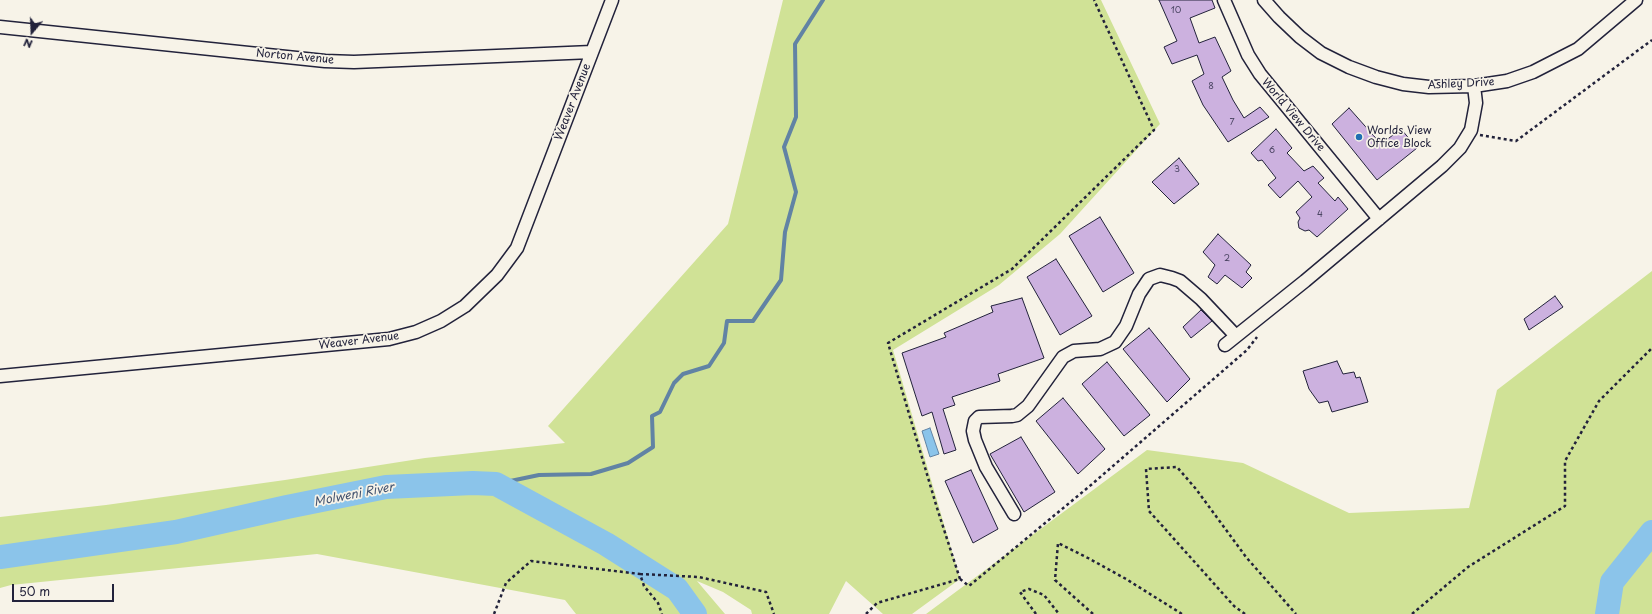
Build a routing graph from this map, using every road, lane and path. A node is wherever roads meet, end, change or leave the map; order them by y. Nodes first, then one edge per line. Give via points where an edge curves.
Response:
1 (612, 0) edge
2 (1094, 0) edge
3 (1224, 0) edge
4 (1264, 0) edge
5 (1636, 0) edge
6 (0, 27) edge
7 (1652, 40) edge
8 (592, 52) junction
9 (1474, 86) junction
10 (1471, 130) junction
11 (1379, 219) junction
12 (1252, 324) junction
13 (1236, 336) junction
14 (1225, 345) dead end
15 (1652, 348) edge
16 (0, 376) edge
17 (1014, 514) dead end
18 (640, 574) junction
19 (960, 579) junction
20 (494, 614) edge
21 (662, 614) edge
22 (774, 614) edge
23 (866, 614) edge
24 (1036, 614) edge
25 (1059, 614) edge
26 (1093, 614) edge
27 (1182, 614) edge
28 (1245, 614) edge
29 (1296, 614) edge
30 (1412, 614) edge

1 - 8 street, Weaver Avenue
2 - 19 path via 1154,130 1012,268 888,343
3 - 11 street, World View Drive via 1248,55 1260,74
4 - 9 street, Ashley Drive via 1300,37 1349,67 1403,84 1428,87
5 - 9 street, Ashley Drive via 1578,49 1556,62 1507,81
6 - 8 street, Norton Avenue via 325,61
7 - 10 path via 1516,141 1483,137
8 - 16 street, Weaver Avenue via 517,248 482,291 465,306 441,321 416,332 389,339
9 - 10 street via 1476,104
10 - 11 street via 1460,148 1442,166
11 - 12 street
12 - 13 street
12 - 19 path via 1260,332 1247,350 970,586
13 - 14 street
13 - 17 street via 1180,281 1166,276 1149,279 1139,294 1126,326 1115,342 1100,349 1074,351 1063,358 1028,406 1017,415 978,417 975,421 973,431 983,460
15 - 30 path via 1599,401 1565,461 1565,506 1468,567
18 - 20 path via 531,561 506,583
18 - 21 path via 644,586 658,603
18 - 22 path via 699,577 766,592
19 - 23 path via 877,604
24 - 25 path via 1020,592 1029,589 1044,595
26 - 27 path via 1055,580 1058,543 1126,579
28 - 29 path via 1234,606 1149,511 1146,469 1177,467 1196,488 1246,557

